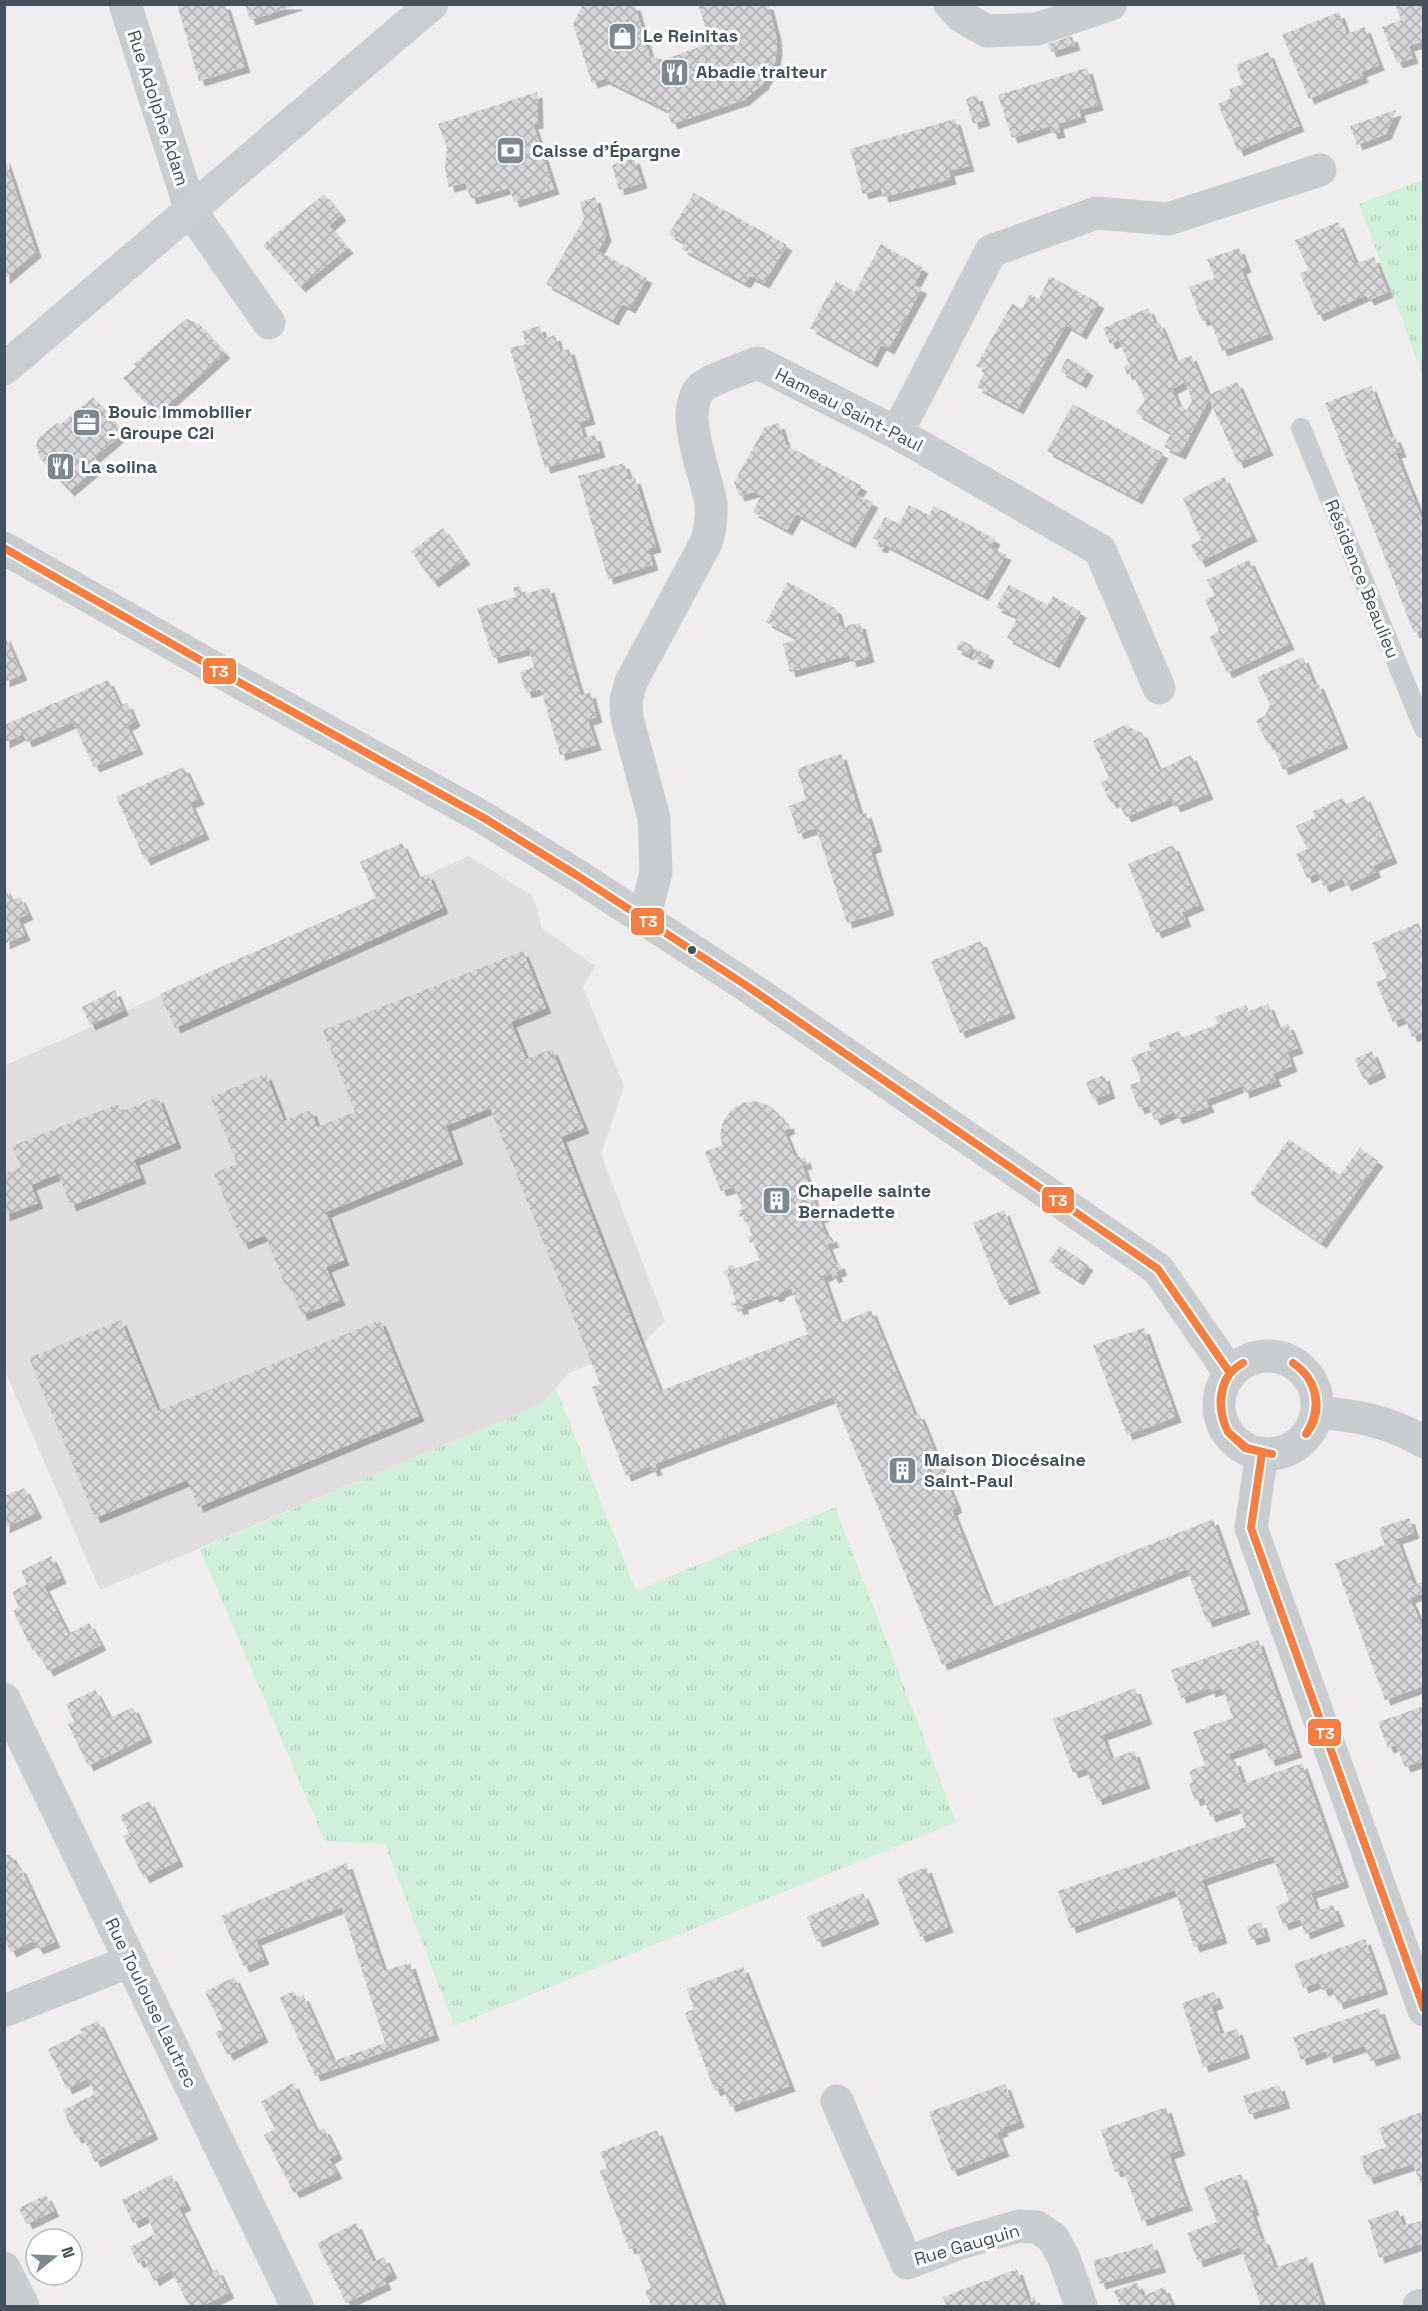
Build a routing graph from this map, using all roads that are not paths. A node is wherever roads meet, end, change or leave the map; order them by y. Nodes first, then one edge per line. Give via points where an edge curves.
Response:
1 (125, 4) edge
2 (432, 4) edge
3 (950, 4) edge
4 (1111, 4) edge
5 (1320, 170) dead end
6 (191, 211) junction
7 (269, 323) dead end
8 (4, 369) edge
9 (1301, 428) dead end
10 (897, 433) junction
11 (4, 548) edge
12 (1159, 688) dead end
13 (1424, 729) edge
14 (644, 920) junction
15 (1230, 1373) junction
16 (1316, 1413) junction
17 (1424, 1442) edge
18 (1262, 1453) junction
19 (4, 1699) edge
20 (131, 1961) junction
21 (1424, 2010) edge
22 (4, 2011) edge
23 (837, 2101) dead end
24 (4, 2268) edge
25 (1424, 2305) edge
26 (23, 2307) edge
27 (297, 2307) edge
28 (1082, 2307) edge
29 (1419, 2307) edge

1 - 6 street, Rue Adolphe Adam
2 - 6 main road
3 - 4 street via 961,16 987,31 1037,29
5 - 10 street via 1168,219 1096,213 990,251
6 - 7 street, Rue Adolphe Adam
6 - 8 main road
9 - 13 lane, Résidence Beaulieu
10 - 12 street, Hameau Saint-Paul via 1100,550
10 - 14 street, Hameau Saint-Paul via 758,363 702,388 692,408 694,439 711,503 707,541 631,682 626,700 627,718 654,818 656,872
11 - 14 street via 484,818
14 - 15 street via 744,984 1158,1269
15 - 16 street via 1254,1358 1285,1359 1309,1378 1316,1392
15 - 18 street via 1221,1388 1221,1419 1228,1434 1241,1446
16 - 17 street via 1346,1414 1404,1430
16 - 18 street via 1303,1439 1290,1449
18 - 21 street via 1251,1528
19 - 20 street, Rue Toulouse Lautrec
20 - 22 street
20 - 27 street, Rue Toulouse Lautrec
23 - 28 street, Rue Gauguin via 907,2263 1019,2226 1037,2227 1053,2238 1059,2248
24 - 26 street
25 - 29 street

